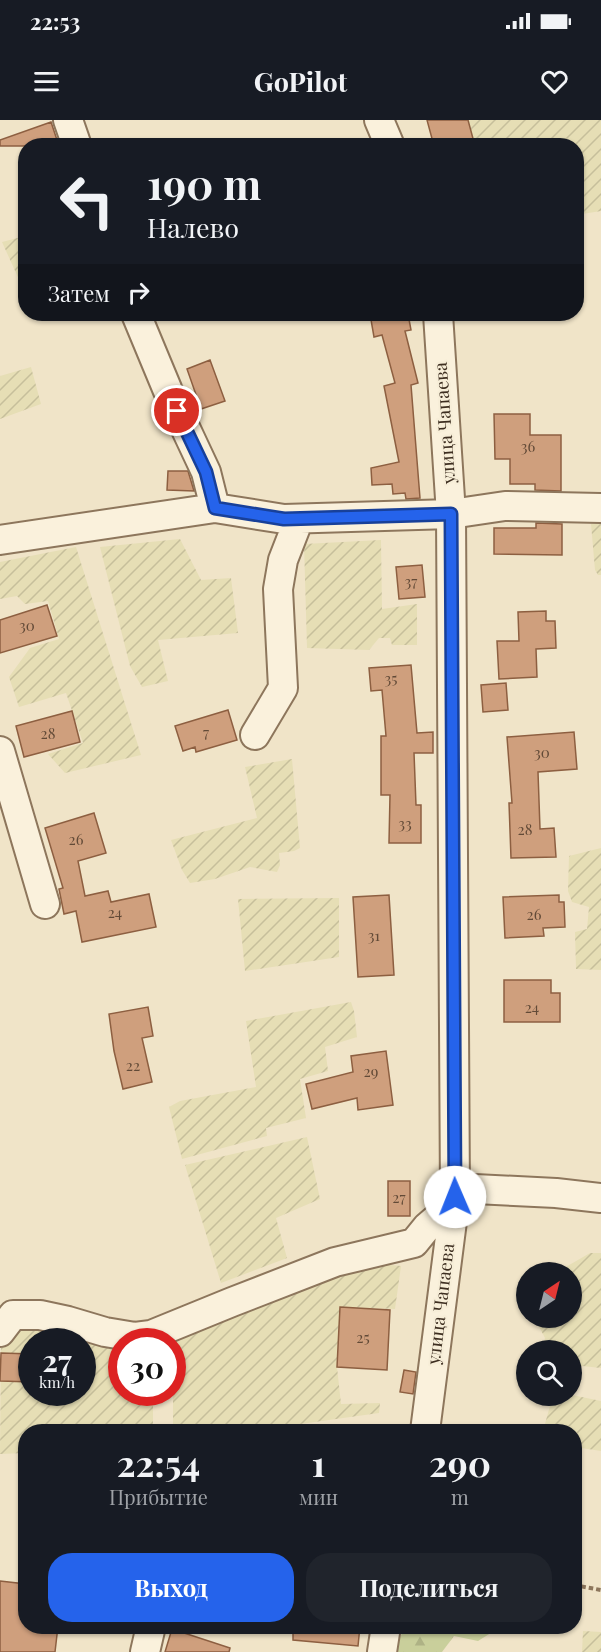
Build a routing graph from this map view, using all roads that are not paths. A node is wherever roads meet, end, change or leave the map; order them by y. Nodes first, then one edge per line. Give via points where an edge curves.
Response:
1 (69, 120) edge
2 (379, 120) edge
3 (75, 138) edge
4 (387, 138) edge
5 (139, 321) edge
6 (438, 321) edge
7 (215, 508) junction
8 (601, 508) edge
9 (451, 514) junction
10 (298, 519) junction
11 (0, 540) edge
12 (255, 735) dead end
13 (0, 751) edge
14 (45, 904) dead end
15 (455, 1188) junction
16 (601, 1198) edge
17 (6, 1324) edge
18 (426, 1424) edge
19 (149, 1634) edge
20 (385, 1634) edge
21 (146, 1652) edge
22 (382, 1652) edge

1 - 3 street
2 - 4 street
5 - 7 street via 206,472
6 - 9 street, улица Чапаева
7 - 10 street
7 - 11 street
8 - 9 street via 505,506
9 - 10 street
9 - 15 street, улица Чапаева
10 - 12 street via 283,560 279,589 283,688
13 - 14 street
15 - 16 street
15 - 17 street via 442,1214 414,1243 335,1262 151,1335 135,1337 105,1332 40,1315
15 - 18 street, улица Чапаева
19 - 21 street
20 - 22 street

